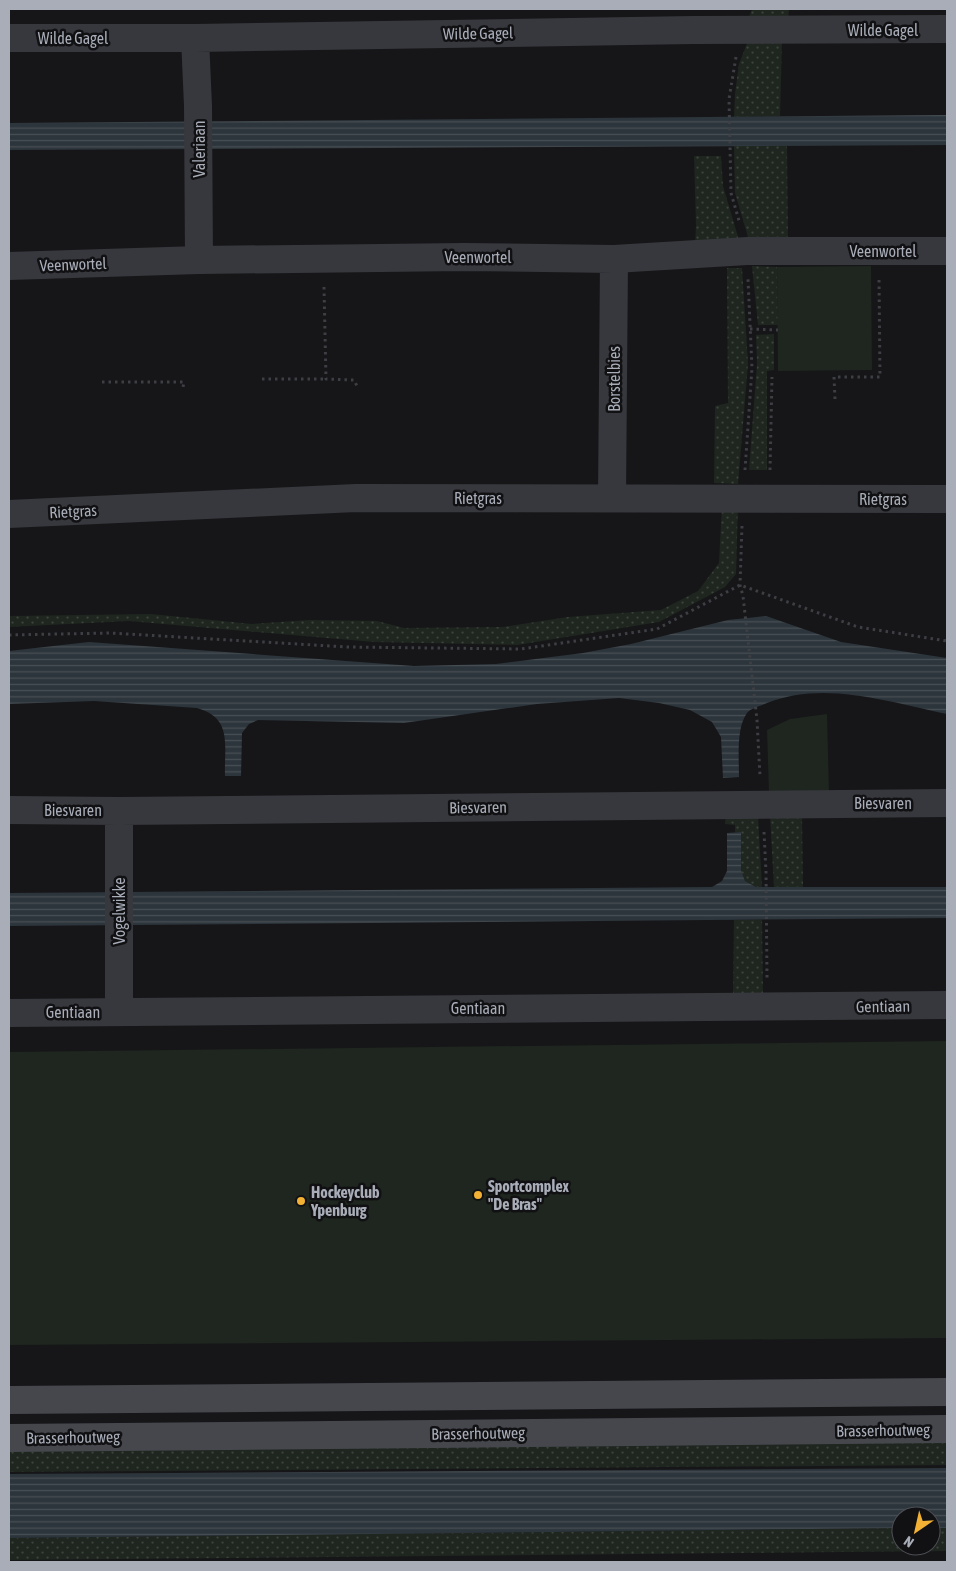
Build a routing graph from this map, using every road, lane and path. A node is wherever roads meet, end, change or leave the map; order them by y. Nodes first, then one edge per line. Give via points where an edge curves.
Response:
1 (947, 30) edge
2 (9, 38) edge
3 (195, 38) junction
4 (729, 99) dead end
5 (747, 251) junction
6 (879, 251) junction
7 (947, 251) edge
8 (323, 259) junction
9 (614, 259) junction
10 (199, 260) junction
11 (9, 266) edge
12 (750, 329) junction
13 (778, 330) dead end
14 (772, 378) dead end
15 (262, 379) dead end
16 (326, 379) junction
17 (102, 382) dead end
18 (357, 386) dead end
19 (183, 387) dead end
20 (835, 399) dead end
21 (770, 475) dead end
22 (612, 498) junction
23 (947, 499) edge
24 (743, 500) junction
25 (9, 514) edge
26 (740, 585) junction
27 (9, 635) edge
28 (947, 641) edge
29 (757, 720) dead end
30 (947, 803) edge
31 (9, 810) edge
32 (119, 810) junction
33 (766, 872) dead end
34 (947, 1005) edge
35 (767, 1006) junction
36 (119, 1012) junction
37 (9, 1013) edge
38 (947, 1392) edge
39 (9, 1400) edge
40 (947, 1429) edge
41 (9, 1438) edge

1 - 3 street, Wilde Gagel via 692,30
2 - 3 street, Wilde Gagel
3 - 10 street, Valeriaan
4 - 5 path via 731,193
5 - 6 street, Veenwortel
5 - 9 street, Veenwortel
5 - 12 path
6 - 7 street, Veenwortel
6 - 20 path via 880,377 834,377
8 - 9 street, Veenwortel
8 - 10 street, Veenwortel
8 - 16 path
9 - 22 street, Borstelbies
10 - 11 street, Veenwortel
12 - 13 path
12 - 24 path via 752,368
14 - 21 path
15 - 16 path
16 - 18 path via 354,380
17 - 19 path via 184,382
22 - 24 street, Rietgras
22 - 25 street, Rietgras via 356,498
23 - 24 street, Rietgras
24 - 26 path
26 - 27 path via 657,629 522,649 348,647 110,633
26 - 28 path via 858,627
26 - 29 path
30 - 32 street, Biesvaren
31 - 32 street, Biesvaren
32 - 36 street, Vogelwikke
33 - 35 path
34 - 35 street, Gentiaan
35 - 36 street, Gentiaan
36 - 37 street, Gentiaan
38 - 39 main road
40 - 41 main road, Brasserhoutweg

